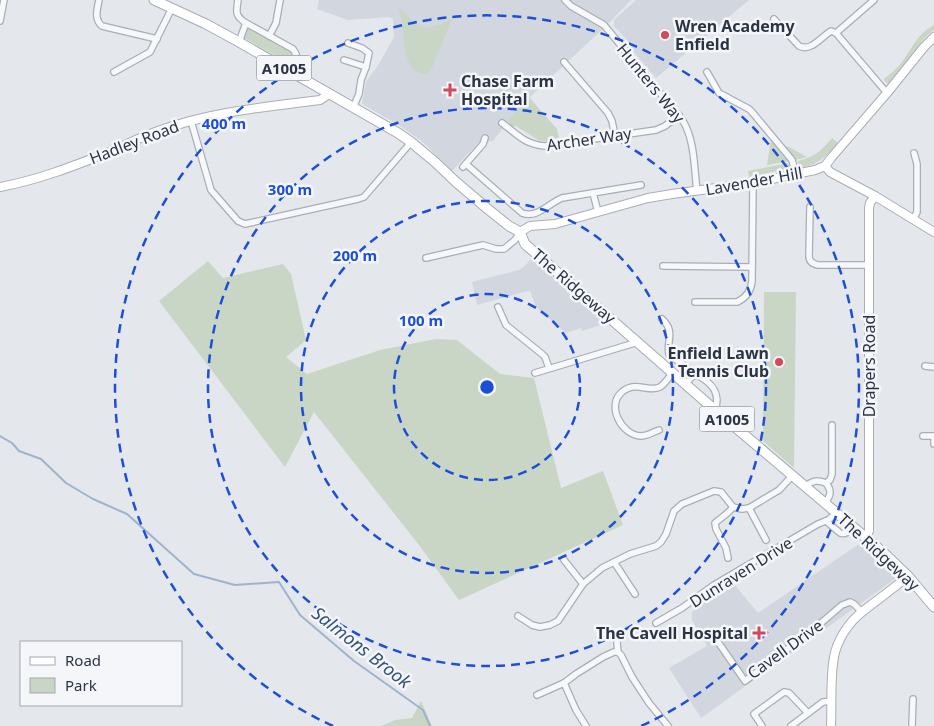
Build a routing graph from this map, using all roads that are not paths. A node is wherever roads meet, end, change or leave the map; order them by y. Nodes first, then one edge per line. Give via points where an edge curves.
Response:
1 (4, 0) edge
2 (99, 0) edge
3 (154, 0) edge
4 (238, 0) edge
5 (280, 0) edge
6 (565, 0) edge
7 (874, 0) edge
8 (172, 8) junction
9 (774, 18) dead end
10 (0, 21) edge
11 (246, 23) junction
12 (836, 33) junction
13 (269, 36) junction
14 (934, 37) edge
15 (157, 39) junction
16 (239, 42) junction
17 (348, 43) dead end
18 (344, 60) dead end
19 (564, 62) dead end
20 (366, 67) junction
21 (288, 70) junction
22 (114, 72) dead end
23 (707, 72) dead end
24 (887, 93) junction
25 (329, 94) junction
26 (353, 108) junction
27 (679, 115) junction
28 (191, 121) junction
29 (502, 123) dead end
30 (615, 136) junction
31 (485, 138) dead end
32 (411, 142) junction
33 (914, 153) dead end
34 (825, 166) junction
35 (796, 174) junction
36 (753, 183) junction
37 (641, 185) dead end
38 (0, 187) edge
39 (697, 191) junction
40 (593, 193) junction
41 (875, 196) junction
42 (810, 207) dead end
43 (598, 212) junction
44 (913, 220) junction
45 (520, 232) junction
46 (934, 232) edge
47 (426, 258) dead end
48 (869, 265) junction
49 (663, 266) dead end
50 (752, 267) junction
51 (695, 302) dead end
52 (498, 307) dead end
53 (662, 318) dead end
54 (639, 342) junction
55 (925, 366) dead end
56 (934, 367) edge
57 (549, 368) junction
58 (673, 372) junction
59 (535, 373) dead end
60 (695, 375) junction
61 (686, 383) junction
62 (715, 410) junction
63 (832, 425) dead end
64 (659, 430) dead end
65 (923, 436) dead end
66 (934, 444) edge
67 (793, 475) junction
68 (826, 483) junction
69 (806, 486) junction
70 (825, 503) junction
71 (733, 507) junction
72 (749, 508) junction
73 (837, 513) junction
74 (826, 521) junction
75 (853, 527) junction
76 (866, 537) junction
77 (766, 540) dead end
78 (728, 558) dead end
79 (564, 560) dead end
80 (614, 562) junction
81 (908, 576) junction
82 (583, 584) junction
83 (635, 594) dead end
84 (934, 607) edge
85 (862, 612) junction
86 (518, 616) dead end
87 (656, 623) dead end
88 (618, 637) dead end
89 (718, 642) dead end
90 (618, 652) junction
91 (564, 683) junction
92 (537, 695) dead end
93 (913, 699) dead end
94 (832, 701) junction
95 (808, 713) junction
96 (586, 726) edge
97 (669, 726) edge
98 (762, 726) edge
99 (791, 726) edge
100 (831, 726) edge
101 (912, 726) edge

1 - 10 street
2 - 15 street via 96,15 102,26
3 - 8 main road, The Ridgeway / A1005
4 - 11 street via 237,14
5 - 13 street via 276,23
6 - 27 street, Hunters Way via 610,31
7 - 12 street
8 - 15 street
8 - 16 main road, The Ridgeway / A1005
9 - 12 street via 804,48 827,33
11 - 13 street
11 - 16 street
12 - 24 street
13 - 21 street via 295,52
14 - 24 street, Lavender Hill
15 - 22 street via 148,53
16 - 21 main road, The Ridgeway / A1005
17 - 20 street via 367,51
18 - 20 street
19 - 30 street via 608,113
20 - 26 street
21 - 25 main road, The Ridgeway / A1005
23 - 35 street via 719,93 752,112 792,160
24 - 34 street, Lavender Hill
25 - 26 main road, The Ridgeway / A1005
25 - 28 street, Hadley Road via 320,100 237,110
26 - 32 main road, The Ridgeway / A1005
27 - 30 street, Archer Way via 660,128
27 - 39 street, Hunters Way via 689,133
28 - 32 street via 211,190 238,221 245,224 358,199 368,192
28 - 38 street, Hadley Road via 55,173
29 - 30 street, Archer Way via 524,141 537,146
31 - 40 street via 465,165 522,213 534,214 556,200
32 - 45 main road, The Ridgeway / A1005
33 - 44 street via 918,207
34 - 35 street, Lavender Hill
34 - 41 street via 830,172
35 - 36 street, Lavender Hill
36 - 39 street, Lavender Hill
36 - 50 street
37 - 40 street
39 - 43 street, Lavender Hill via 648,198
40 - 43 street
41 - 44 street
41 - 48 street, Drapers Road via 869,208
42 - 48 street via 811,262 818,265
43 - 45 street, Lavender Hill via 555,224 530,226
44 - 46 street
45 - 47 street via 504,248 480,245
45 - 54 main road, The Ridgeway / A1005 via 526,244
48 - 76 street, Drapers Road via 869,531
49 - 50 street
50 - 51 street via 752,286 742,300
52 - 57 street via 506,325 542,354
53 - 60 street via 671,339 669,354
54 - 57 street
54 - 58 main road, The Ridgeway / A1005
55 - 56 street
57 - 59 street
58 - 61 main road, The Ridgeway / A1005
58 - 64 street via 660,387 634,386 620,393 616,399 617,417 627,429 642,436
60 - 61 street
60 - 62 street via 714,388 718,400
61 - 62 main road, The Ridgeway / A1005
62 - 67 main road, The Ridgeway / A1005
63 - 68 street via 832,474
65 - 66 street via 934,436
67 - 69 main road, The Ridgeway / A1005
67 - 72 street via 779,490
68 - 69 street via 815,480
68 - 70 street via 831,492
69 - 70 main road, The Ridgeway / A1005
70 - 73 main road, The Ridgeway / A1005
71 - 72 street
71 - 78 street via 716,524
71 - 80 street via 721,492 714,491 682,504 674,510 661,542
72 - 77 street
73 - 74 street, Dunraven Drive
73 - 75 main road, The Ridgeway / A1005
74 - 75 street via 842,534
74 - 87 street, Dunraven Drive via 714,585
75 - 76 main road, The Ridgeway / A1005
76 - 81 main road, The Ridgeway / A1005
79 - 82 street
80 - 82 street
80 - 83 street
81 - 84 main road, The Ridgeway / A1005
81 - 85 street
82 - 86 street via 558,621 550,626 532,625
85 - 89 street, Cavell Drive via 850,602 842,605 745,681
85 - 94 street via 839,641 834,656
88 - 90 street
90 - 91 street via 603,657
90 - 97 street via 649,703
91 - 92 street
91 - 96 street
93 - 101 street
94 - 95 street via 823,702
94 - 100 street
95 - 98 street via 789,693 784,692 754,714
95 - 99 street

